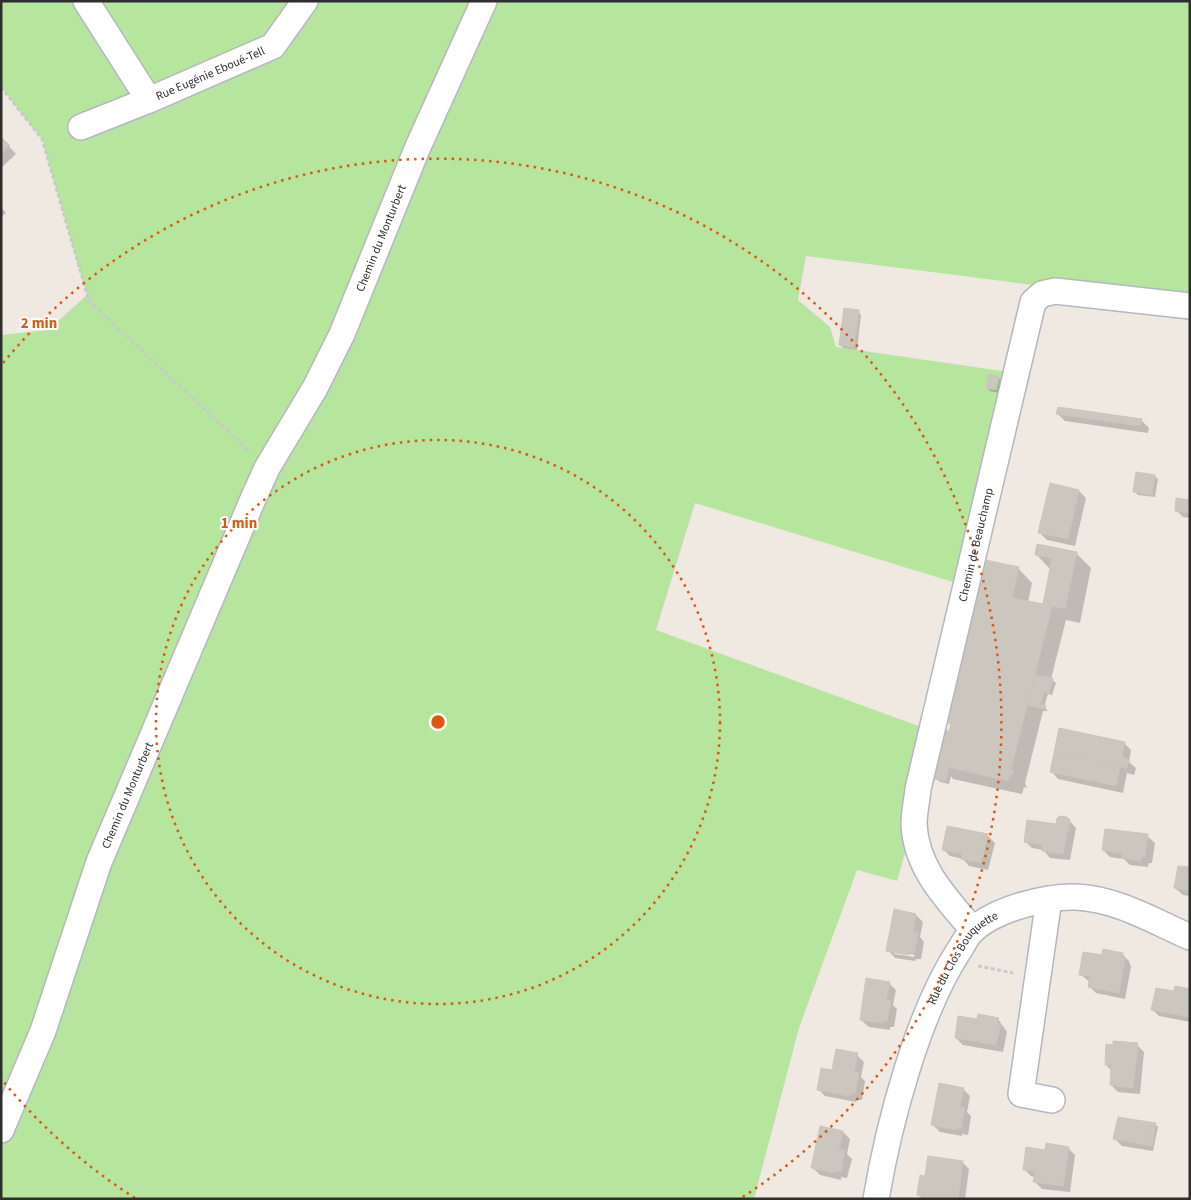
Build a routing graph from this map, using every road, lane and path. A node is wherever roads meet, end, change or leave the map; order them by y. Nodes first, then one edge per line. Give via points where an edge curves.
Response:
1 (86, 1) edge
2 (305, 1) edge
3 (484, 1) edge
4 (1, 87) edge
5 (149, 100) junction
6 (81, 127) dead end
7 (1190, 306) edge
8 (267, 468) junction
9 (1049, 900) junction
10 (973, 930) junction
11 (1190, 937) edge
12 (953, 960) junction
13 (1038, 978) junction
14 (1052, 1100) dead end
15 (1, 1130) edge
16 (876, 1199) edge

1 - 5 street, Rue Eugénie Eboué-Tell
2 - 5 street, Rue Eugénie Eboué-Tell via 273,46
3 - 8 street, Chemin du Monturbert via 417,149 342,334 315,388
4 - 8 path via 42,139 89,301
5 - 6 street
7 - 10 street, Chemin de Beauchamp via 1055,291 1042,294 1033,302 918,789 914,822 921,861 935,886
8 - 15 street, Chemin du Monturbert via 98,862 43,1031
9 - 10 street, Rue du Clos Bouquette via 1011,908
9 - 11 street, Rue du Clos Bouquette via 1076,897 1130,908
9 - 13 street
10 - 12 street, Rue du Clos Bouquette
12 - 13 path
12 - 16 street, Rue du Clos Bouquette via 943,976 908,1067
13 - 14 street via 1021,1094

